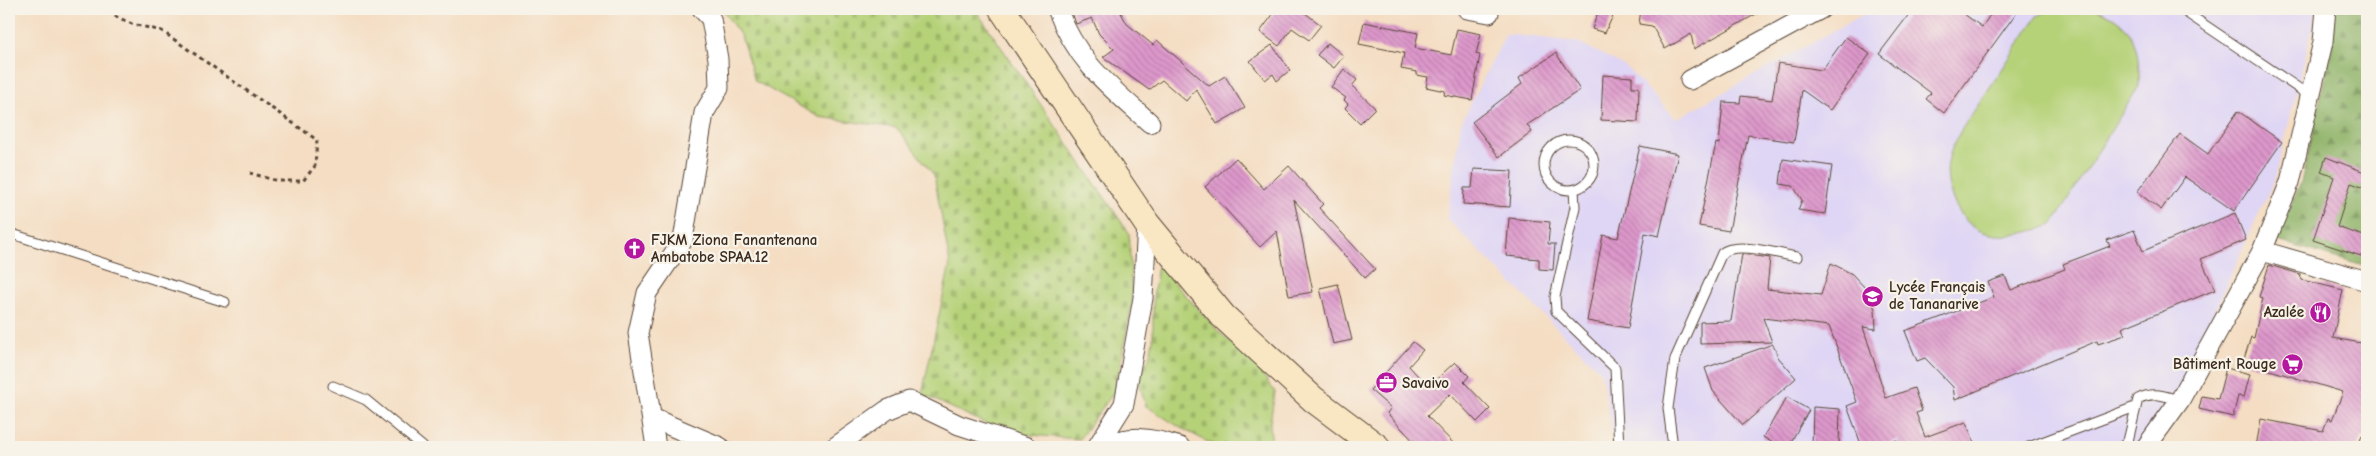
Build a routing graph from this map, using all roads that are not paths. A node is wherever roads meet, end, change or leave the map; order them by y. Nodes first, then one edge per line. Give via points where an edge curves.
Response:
1 (702, 9) edge
2 (1002, 9) edge
3 (1057, 9) edge
4 (1467, 9) edge
5 (1821, 9) edge
6 (2181, 9) edge
7 (2326, 9) edge
8 (1489, 13) dead end
9 (1690, 80) dead end
10 (2310, 96) junction
11 (1150, 123) dead end
12 (1574, 190) junction
13 (1147, 224) junction
14 (9, 233) edge
15 (2262, 251) junction
16 (1797, 257) dead end
17 (2367, 281) edge
18 (225, 302) dead end
19 (333, 386) dead end
20 (2180, 400) junction
21 (2135, 408) junction
22 (652, 418) junction
23 (423, 447) edge
24 (656, 447) edge
25 (720, 447) edge
26 (835, 447) edge
27 (1027, 447) edge
28 (1098, 447) edge
29 (1180, 447) edge
30 (1377, 447) edge
31 (1619, 447) edge
32 (1674, 447) edge
33 (2029, 447) edge
34 (2122, 447) edge
35 (2146, 447) edge

1 - 22 street via 711,19 719,88 704,113 683,240 647,294 638,333
2 - 13 street
3 - 11 street via 1078,53
4 - 8 street
5 - 9 street
6 - 10 lane
7 - 10 street via 2323,42
10 - 15 street via 2290,182
12 - 12 lane via 1590,181 1595,166 1594,158 1585,145 1570,140 1554,144 1548,150 1543,165 1548,180 1554,186 1561,190
12 - 31 lane via 1575,207 1555,297 1556,311 1615,368
13 - 28 street via 1143,298 1124,404
13 - 30 street via 1223,316 1313,399
14 - 18 lane
15 - 17 street
15 - 20 street
16 - 32 lane via 1732,247 1722,253 1675,358 1668,408
19 - 23 lane via 366,400
20 - 21 lane via 2146,394 2138,399
20 - 35 street
21 - 33 lane
21 - 34 lane via 2128,441
22 - 24 street
22 - 25 street
26 - 27 street via 886,410 909,401 959,426
28 - 29 street via 1123,438 1158,440

